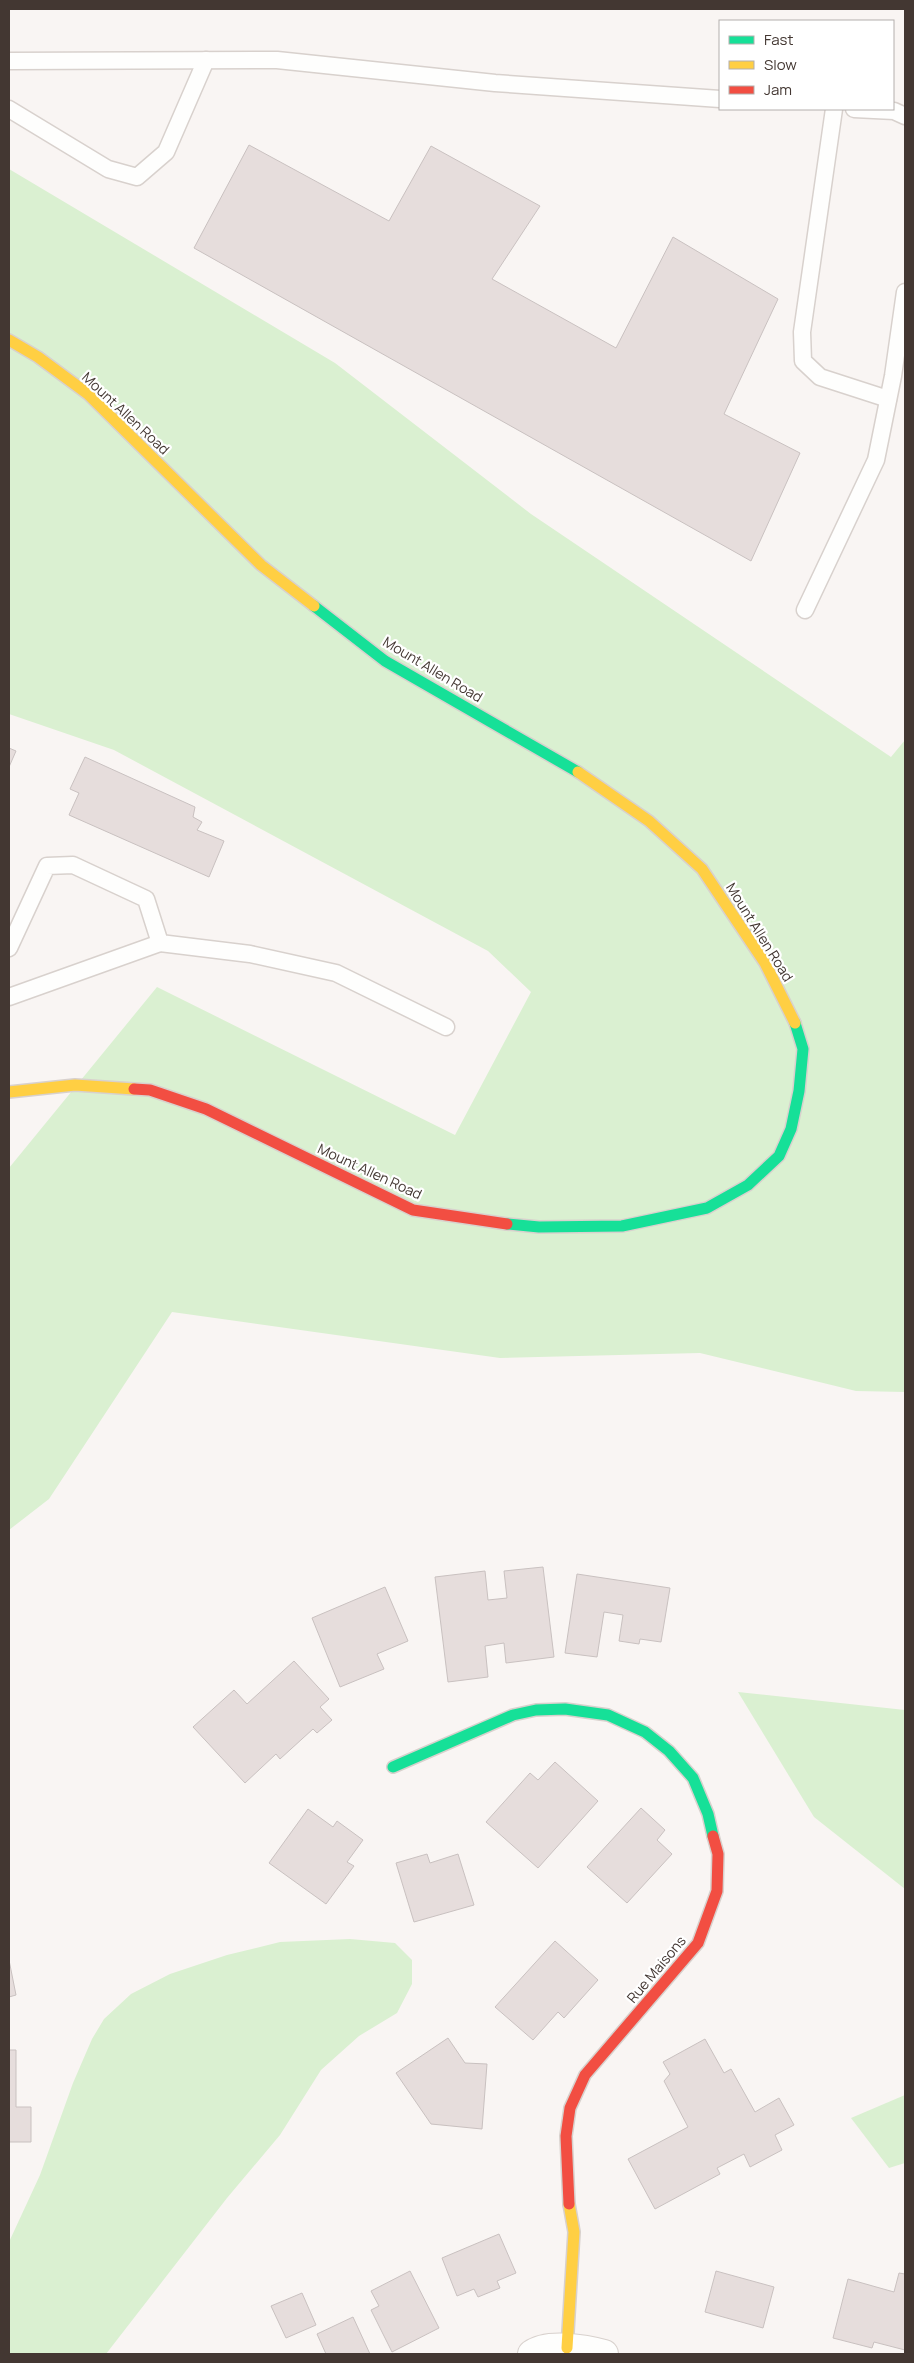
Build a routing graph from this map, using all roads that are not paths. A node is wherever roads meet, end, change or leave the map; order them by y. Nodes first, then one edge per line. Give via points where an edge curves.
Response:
1 (206, 60) junction
2 (9, 61) edge
3 (719, 99) edge
4 (9, 109) edge
5 (834, 110) edge
6 (874, 110) edge
7 (905, 116) edge
8 (905, 292) edge
9 (9, 340) edge
10 (888, 399) junction
11 (805, 610) dead end
12 (160, 943) junction
13 (9, 948) edge
14 (9, 997) edge
15 (446, 1027) dead end
16 (9, 1092) edge
17 (393, 1767) dead end
18 (567, 2348) junction
19 (532, 2354) edge
20 (604, 2354) edge

1 - 2 lane
1 - 3 lane via 277,60 495,83
1 - 4 lane via 166,152 137,177 108,169
5 - 10 lane via 802,332 803,360 820,377
6 - 7 lane via 894,111
8 - 10 lane
9 - 16 street, Mount Allen Road via 88,394 261,565 385,661 571,767 649,822 702,868 765,963 795,1021 803,1049 791,1128 779,1156 748,1185 707,1208 622,1226 539,1227 413,1210 206,1109 150,1090 75,1085
10 - 11 lane via 876,460
12 - 13 lane via 146,899 73,864 47,866
12 - 14 lane
12 - 15 lane via 250,954 336,973
17 - 18 street, Rue Maisons via 513,1715 565,1709 608,1715 645,1732 669,1751 693,1778 708,1814 718,1854 717,1891 698,1942 585,2075 570,2108 566,2136 568,2199 574,2232
18 - 19 street via 538,2350
18 - 20 street

